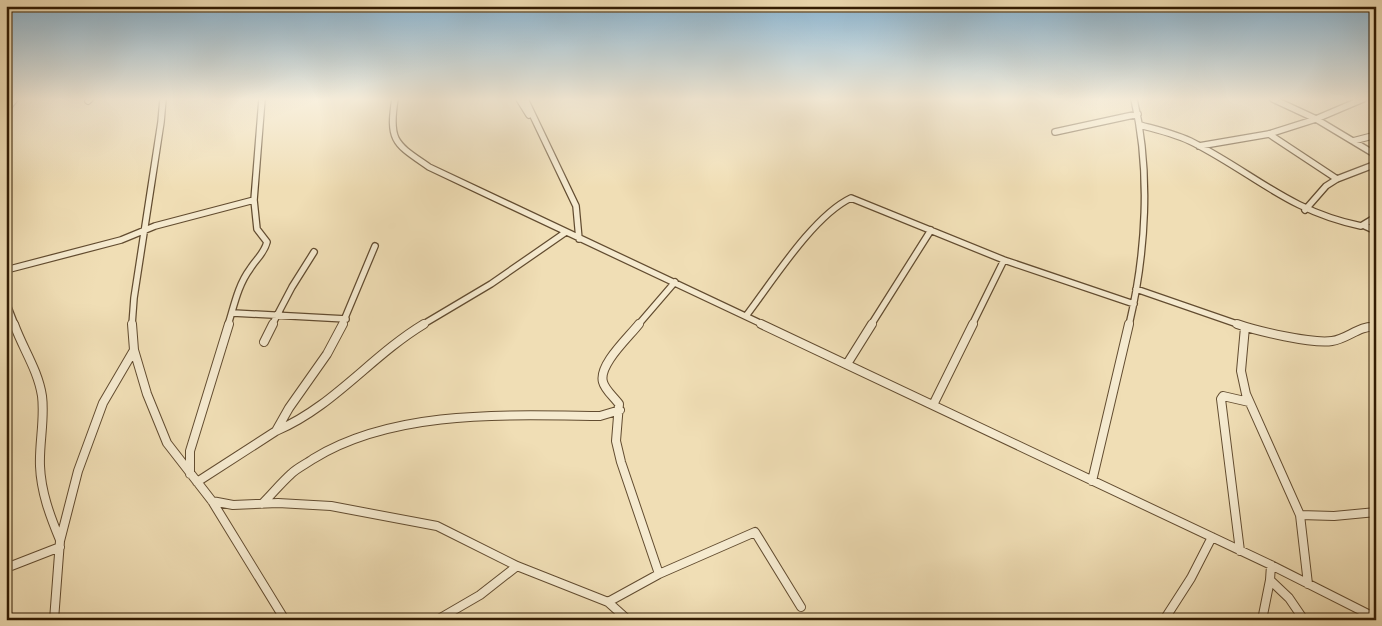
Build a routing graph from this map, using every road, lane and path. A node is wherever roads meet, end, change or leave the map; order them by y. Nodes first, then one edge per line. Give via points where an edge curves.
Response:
1 (161, 128) edge
2 (260, 128) edge
3 (391, 128) edge
4 (535, 128) edge
5 (539, 128) edge
6 (1072, 128) edge
7 (1140, 128) edge
8 (1149, 128) edge
9 (1287, 128) edge
10 (1331, 128) edge
11 (1054, 132) dead end
12 (1269, 134) junction
13 (1376, 135) edge
14 (1353, 141) junction
15 (1200, 146) junction
16 (1376, 155) edge
17 (1376, 164) edge
18 (1337, 179) junction
19 (254, 200) junction
20 (1305, 210) junction
21 (1376, 217) edge
22 (1365, 226) junction
23 (931, 230) junction
24 (144, 231) junction
25 (1376, 231) edge
26 (566, 232) junction
27 (576, 237) junction
28 (374, 246) dead end
29 (314, 252) dead end
30 (1004, 260) junction
31 (6, 270) edge
32 (675, 282) junction
33 (1136, 289) junction
34 (6, 302) edge
35 (1134, 304) junction
36 (233, 313) junction
37 (278, 315) junction
38 (746, 316) junction
39 (346, 319) junction
40 (1246, 327) junction
41 (1376, 327) edge
42 (264, 342) dead end
43 (134, 350) junction
44 (847, 364) junction
45 (1249, 402) junction
46 (933, 405) junction
47 (620, 410) junction
48 (276, 431) junction
49 (190, 474) junction
50 (1092, 481) junction
51 (197, 482) junction
52 (212, 501) junction
53 (262, 504) junction
54 (1376, 512) edge
55 (1300, 514) junction
56 (1212, 537) junction
57 (60, 544) junction
58 (1240, 551) junction
59 (1271, 565) junction
60 (517, 566) junction
61 (6, 568) edge
62 (659, 574) junction
63 (1270, 580) junction
64 (1308, 584) junction
65 (608, 602) junction
66 (801, 607) dead end
67 (1376, 618) edge
68 (54, 620) edge
69 (285, 620) edge
70 (437, 620) edge
71 (628, 620) edge
72 (1164, 620) edge
73 (1262, 620) edge
74 (1304, 620) edge

1 - 24 street
2 - 19 street
3 - 26 street via 396,143 429,166
4 - 27 street via 567,194 574,214
5 - 27 street via 576,206
6 - 11 street
7 - 33 street via 1145,230
8 - 15 street
9 - 12 street
10 - 14 street
12 - 15 street
12 - 18 street
13 - 14 street
14 - 16 street
15 - 20 street via 1270,193
17 - 18 street
18 - 20 street via 1326,186
19 - 24 street
19 - 36 street via 257,229 267,242 265,251 250,268 240,287
20 - 22 street
21 - 22 street
22 - 25 street
23 - 30 street
23 - 38 street via 851,198 843,200 820,223
23 - 44 street
24 - 31 street
24 - 43 street via 134,283 131,333
26 - 27 street
26 - 48 street via 466,300 426,321 358,372 343,389 316,410 293,425
27 - 32 street
28 - 39 street
29 - 37 street
30 - 35 street
30 - 46 street
32 - 38 street
32 - 47 street via 605,365 602,382 616,399
33 - 35 street
33 - 40 street
34 - 57 street via 22,346 38,375 42,398 40,467 47,508
35 - 50 street
36 - 37 street
36 - 49 street via 190,451
37 - 39 street
37 - 42 street
38 - 44 street
39 - 48 street
40 - 41 street via 1325,342 1367,326
40 - 45 street via 1241,371
43 - 49 street via 167,443
43 - 57 street via 103,403 78,471
44 - 46 street
45 - 55 street
45 - 58 street via 1223,396 1221,399
46 - 50 street
47 - 53 street via 600,416 451,418 371,434 310,461 270,492
47 - 62 street via 617,446
48 - 51 street
49 - 51 street
50 - 56 street
51 - 52 street
52 - 53 street via 232,505
52 - 69 street
53 - 60 street via 331,506 437,526
54 - 55 street via 1334,516
55 - 64 street
56 - 58 street
56 - 72 street
57 - 61 street
57 - 68 street
58 - 59 street
59 - 63 street
59 - 64 street
60 - 65 street
60 - 70 street via 480,595
62 - 65 street
62 - 66 street via 755,532
63 - 73 street
63 - 74 street via 1286,593
64 - 67 street
65 - 71 street

